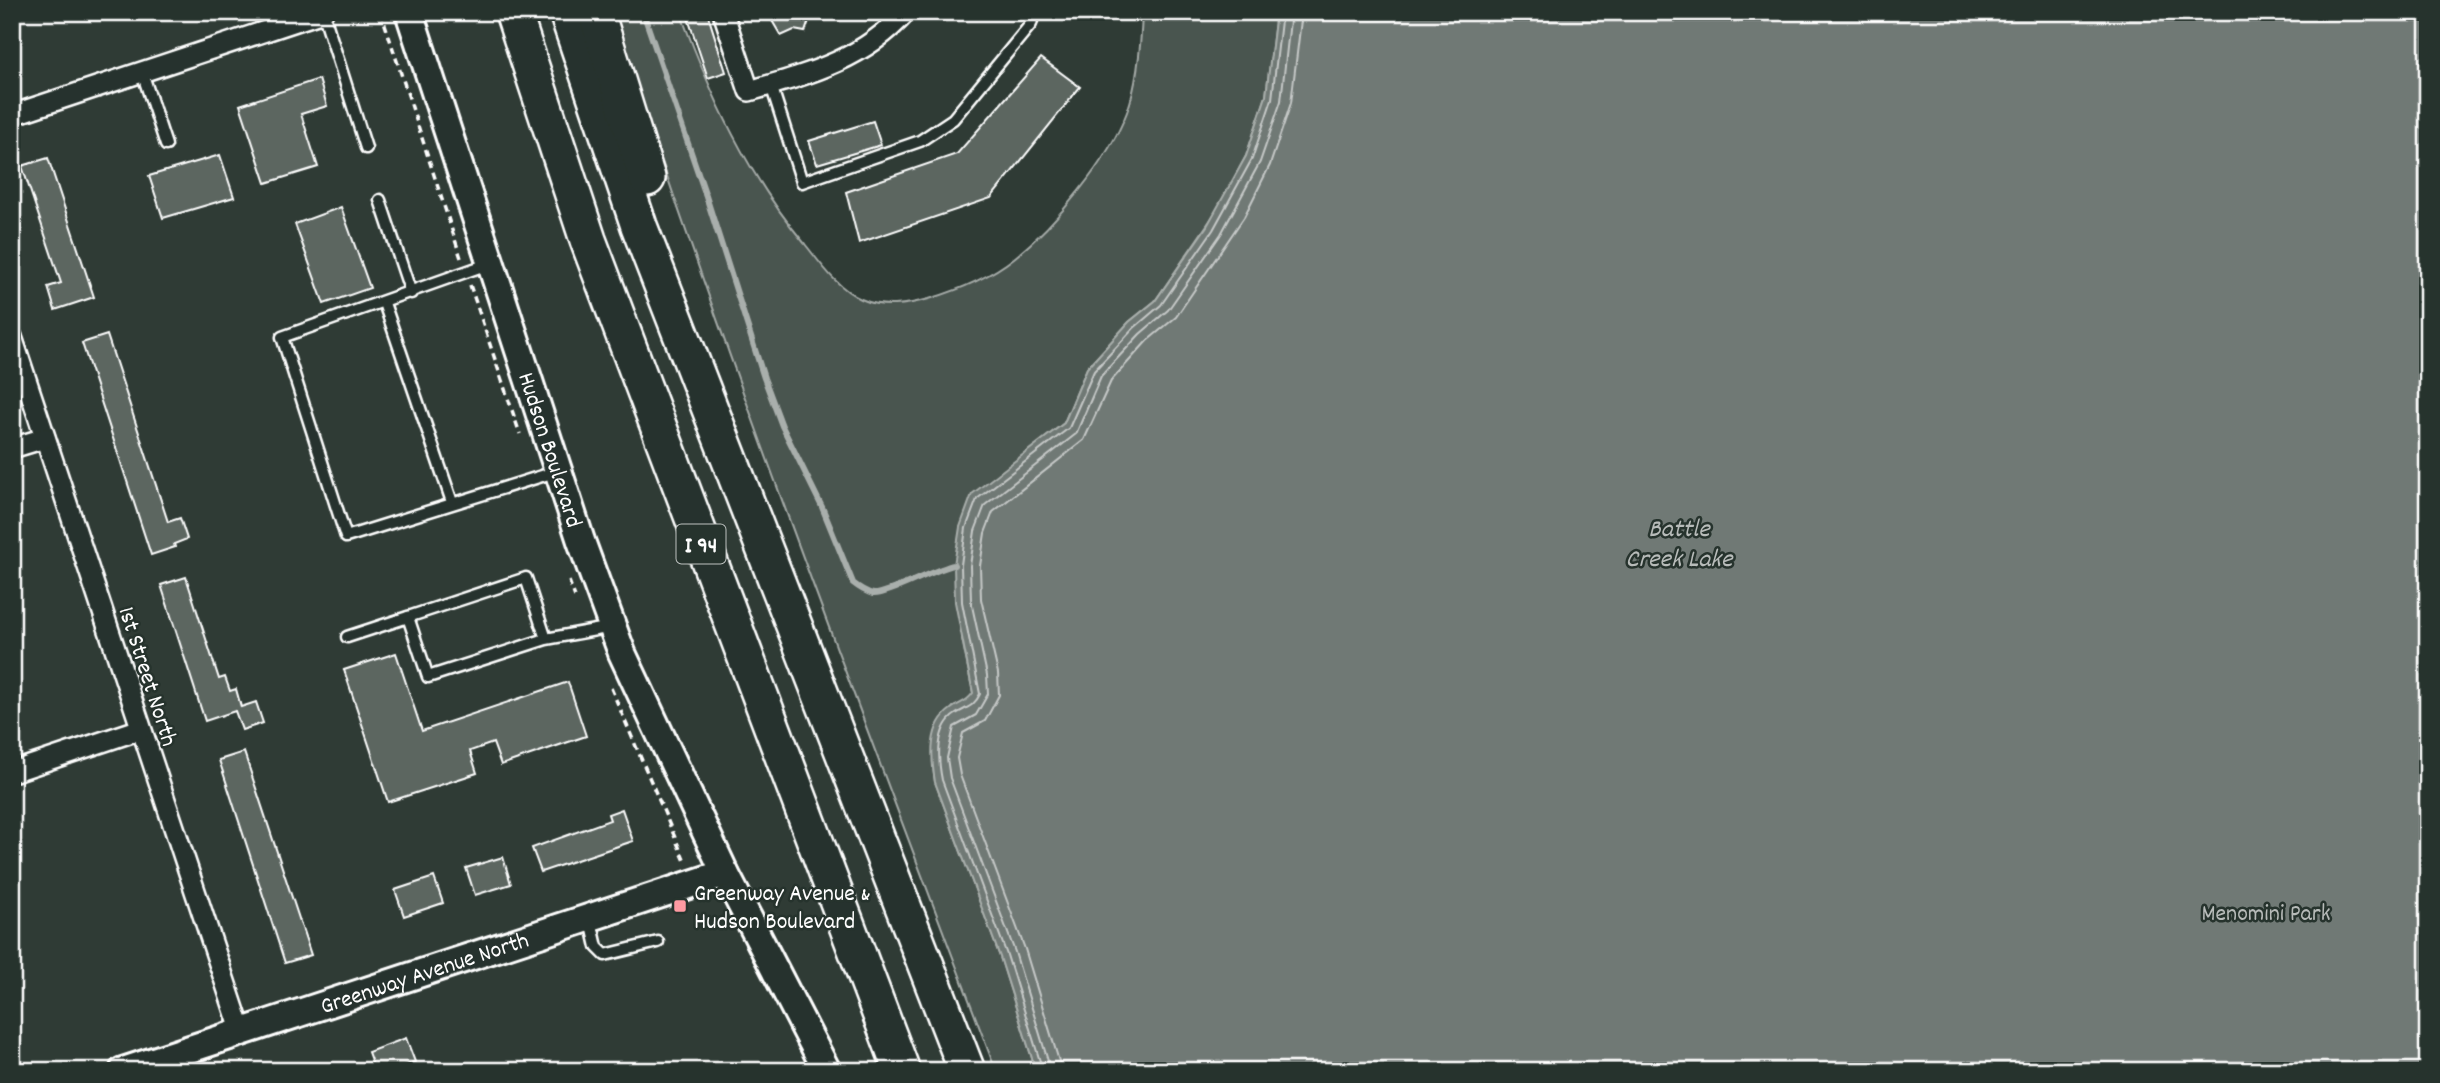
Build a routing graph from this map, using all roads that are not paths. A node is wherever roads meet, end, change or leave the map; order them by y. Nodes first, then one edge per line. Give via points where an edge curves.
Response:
1 (323, 12) edge
2 (409, 12) edge
3 (513, 12) edge
4 (567, 12) edge
5 (596, 12) edge
6 (723, 12) edge
7 (906, 12) edge
8 (1034, 12) edge
9 (142, 72) junction
10 (771, 85) junction
11 (12, 115) edge
12 (166, 145) dead end
13 (366, 148) dead end
14 (380, 200) dead end
15 (491, 263) junction
16 (411, 293) junction
17 (384, 303) junction
18 (12, 337) edge
19 (46, 438) junction
20 (12, 448) edge
21 (733, 466) junction
22 (558, 471) junction
23 (452, 502) junction
24 (408, 617) junction
25 (612, 627) junction
26 (347, 637) dead end
27 (545, 639) junction
28 (141, 729) junction
29 (12, 772) edge
30 (726, 873) junction
31 (590, 917) junction
32 (659, 942) dead end
33 (241, 1030) junction
34 (123, 1071) edge
35 (827, 1071) edge
36 (902, 1071) edge
37 (967, 1071) edge

1 - 9 street
1 - 13 lane
2 - 15 street, Hudson Boulevard
3 - 36 highway, I 94 via 588,240
4 - 21 highway, I 94 via 639,226
5 - 21 highway
6 - 10 street via 749,91
7 - 10 street via 885,35 861,51
8 - 10 lane via 1031,24 953,119 920,141 802,182
9 - 11 street
9 - 12 lane
14 - 16 lane
15 - 16 lane
15 - 22 street, Hudson Boulevard
16 - 17 lane
17 - 23 lane
17 - 23 lane via 282,337 346,537
18 - 19 street, 1st Street North
19 - 20 street
19 - 28 street, 1st Street North
21 - 37 highway, I 94
22 - 23 lane
22 - 25 street, Hudson Boulevard
24 - 26 lane
24 - 27 lane via 428,677
24 - 27 lane via 526,578
25 - 27 lane
25 - 30 street, Hudson Boulevard via 658,736
28 - 29 street
28 - 33 street, 1st Street North
30 - 31 street, Greenway Avenue North
30 - 35 street, Hudson Boulevard
31 - 32 lane via 597,947 605,955
31 - 33 street, Greenway Avenue North
33 - 34 street, Greenway Avenue North

